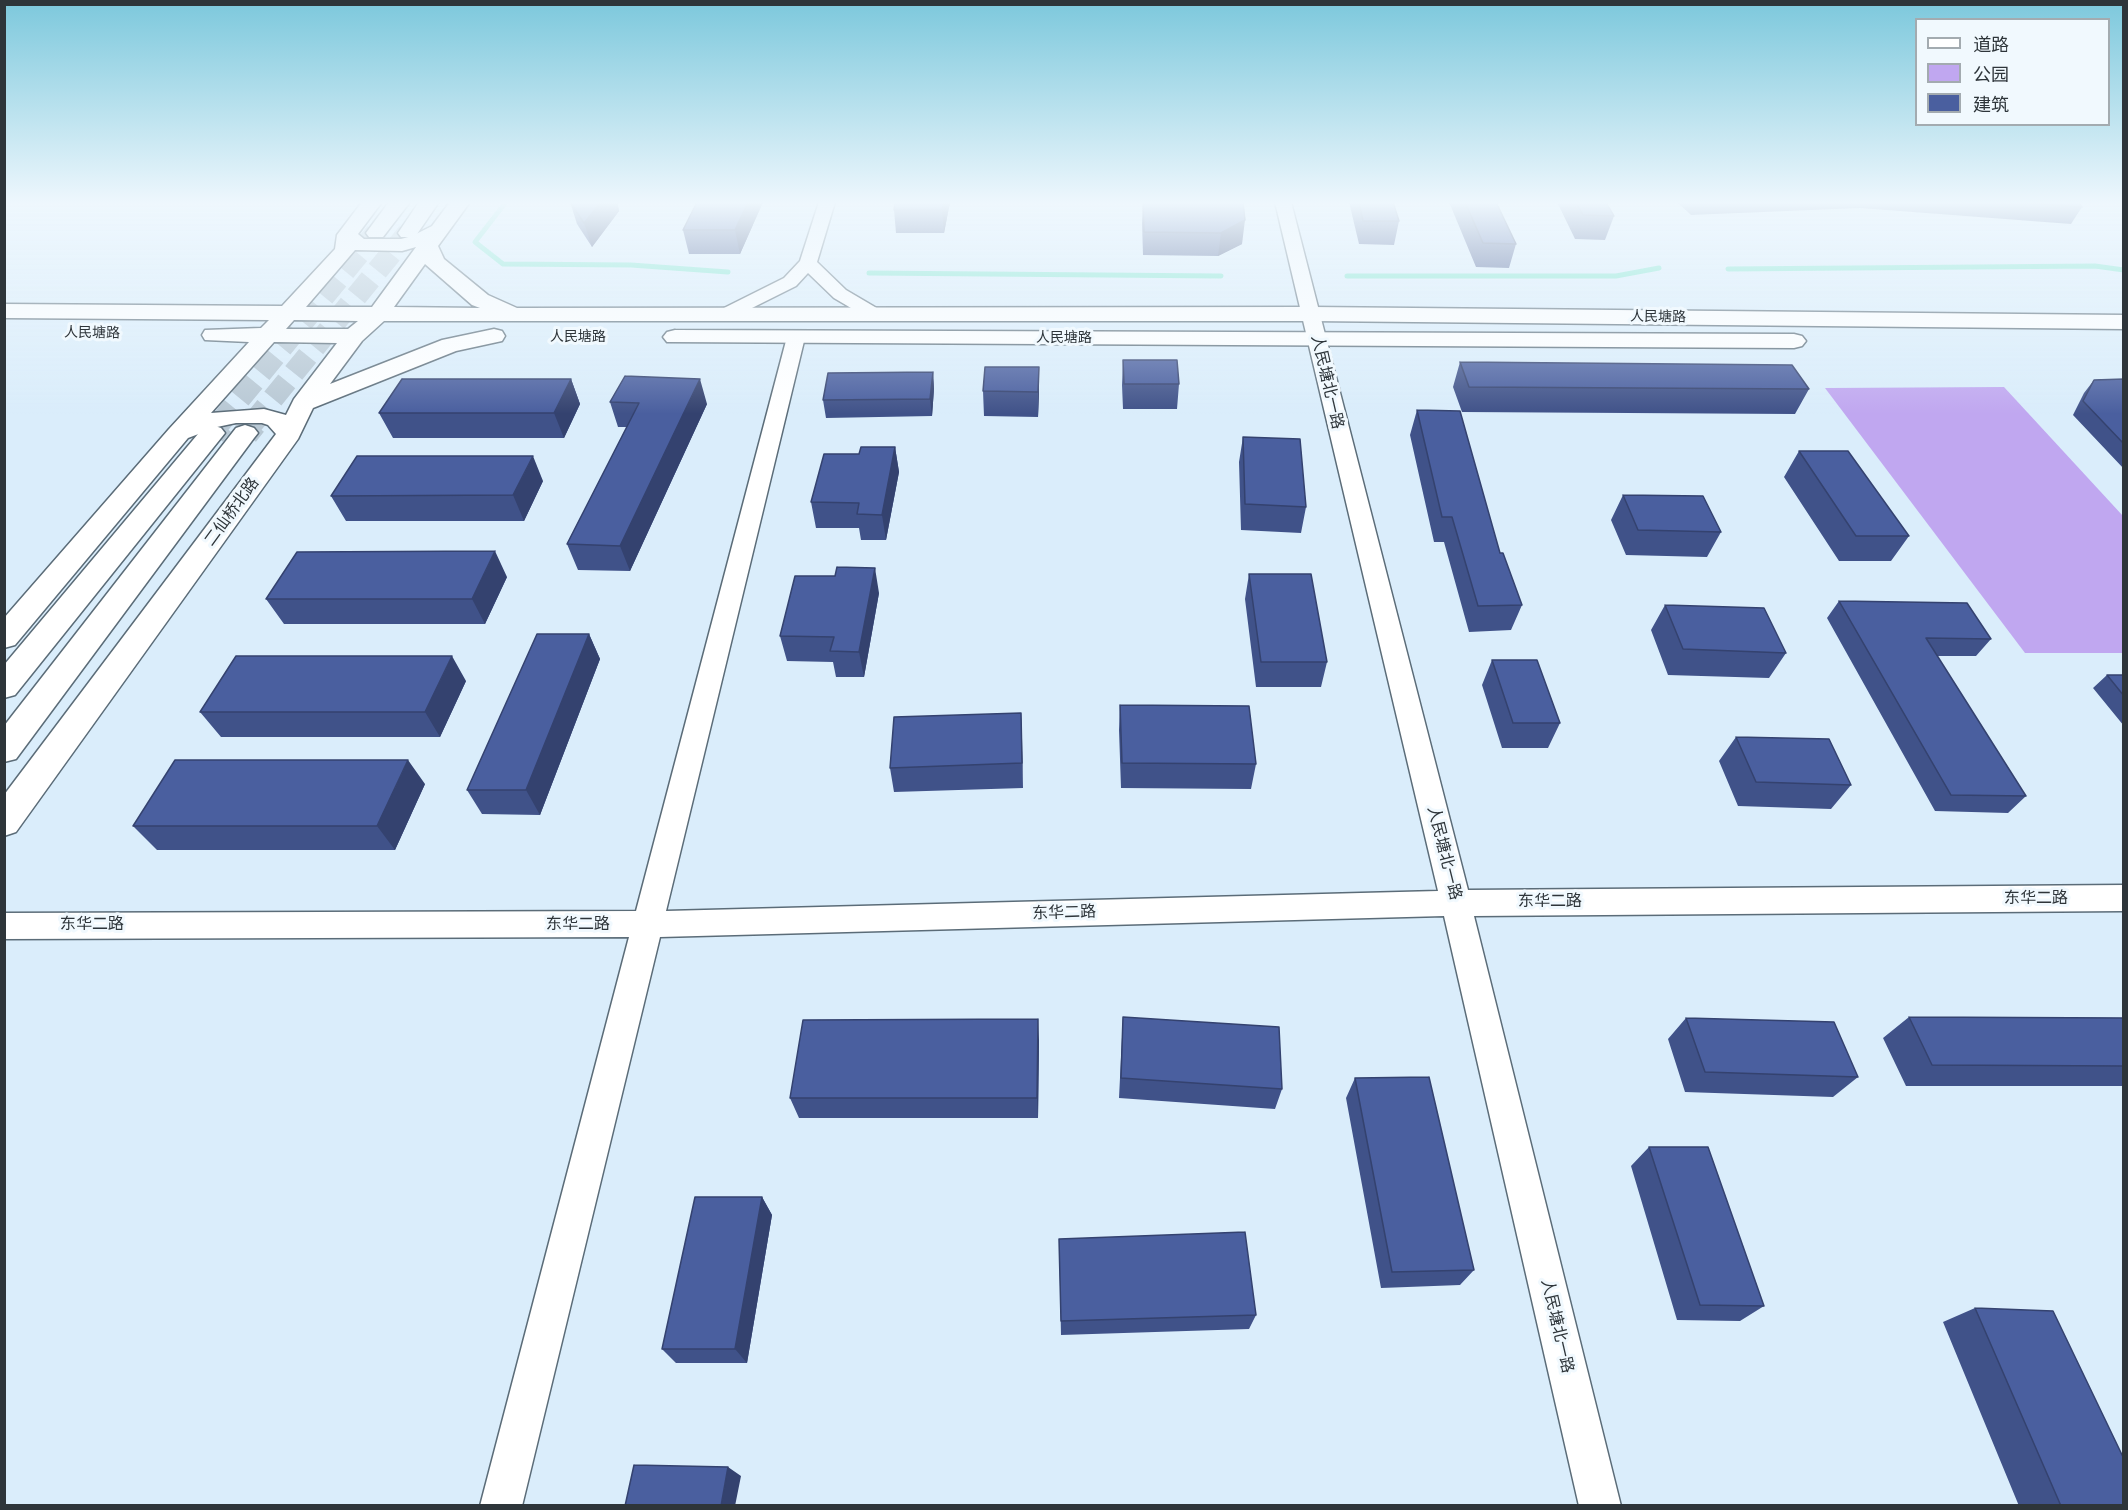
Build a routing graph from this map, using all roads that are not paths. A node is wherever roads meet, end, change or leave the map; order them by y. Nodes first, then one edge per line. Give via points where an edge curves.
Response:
1 (324, 272) edge
2 (404, 272) edge
3 (447, 272) edge
4 (799, 272) edge
5 (818, 272) edge
6 (1301, 272) edge
7 (4, 311) edge
8 (287, 312) junction
9 (378, 314) junction
10 (726, 314) junction
11 (874, 314) junction
12 (515, 315) junction
13 (2124, 322) edge
14 (1314, 326) junction
15 (4, 332) edge
16 (158, 334) dead end
17 (194, 335) dead end
18 (265, 336) junction
19 (354, 336) junction
20 (494, 336) junction
21 (622, 337) dead end
22 (657, 337) dead end
23 (796, 338) junction
24 (1814, 342) dead end
25 (1945, 342) dead end
26 (2124, 343) edge
27 (303, 404) junction
28 (245, 433) tunnel mouth
29 (178, 434) junction
30 (212, 434) tunnel mouth
31 (290, 434) junction
32 (4, 638) edge
33 (4, 687) edge
34 (4, 750) edge
35 (4, 822) edge
36 (2124, 898) edge
37 (1456, 903) junction
38 (648, 924) junction
39 (4, 926) edge
40 (501, 1506) edge
41 (1600, 1506) edge

1 - 8 main road
2 - 9 main road, 二仙桥北路
3 - 12 main road via 480,300
4 - 10 street via 790,282
5 - 11 street via 840,294
6 - 14 street, 人民塘北一路
7 - 8 main road, 人民塘路
8 - 9 main road, 人民塘路
8 - 18 main road
9 - 12 main road, 人民塘路
9 - 19 main road, 二仙桥北路
10 - 11 main road, 人民塘路
10 - 12 main road, 人民塘路
11 - 14 main road, 人民塘路
13 - 14 main road, 人民塘路
14 - 23 main road, 人民塘路
14 - 24 main road, 人民塘路
14 - 37 street, 人民塘北一路
15 - 16 main road, 人民塘路
17 - 18 main road, 人民塘路
18 - 19 main road, 人民塘路
18 - 29 main road
19 - 20 main road, 人民塘路
19 - 27 main road, 二仙桥北路
20 - 21 main road, 人民塘路
20 - 27 main road via 450,345
22 - 23 main road, 人民塘路
23 - 38 street
25 - 26 main road
27 - 31 main road, 二仙桥北路
28 - 34 main road
29 - 31 main road via 212,420 264,416 277,420
29 - 32 main road
30 - 33 main road
31 - 35 main road, 二仙桥北路
36 - 37 street, 东华二路
37 - 38 street, 东华二路
37 - 41 street, 人民塘北一路
38 - 39 street, 东华二路
38 - 40 street

